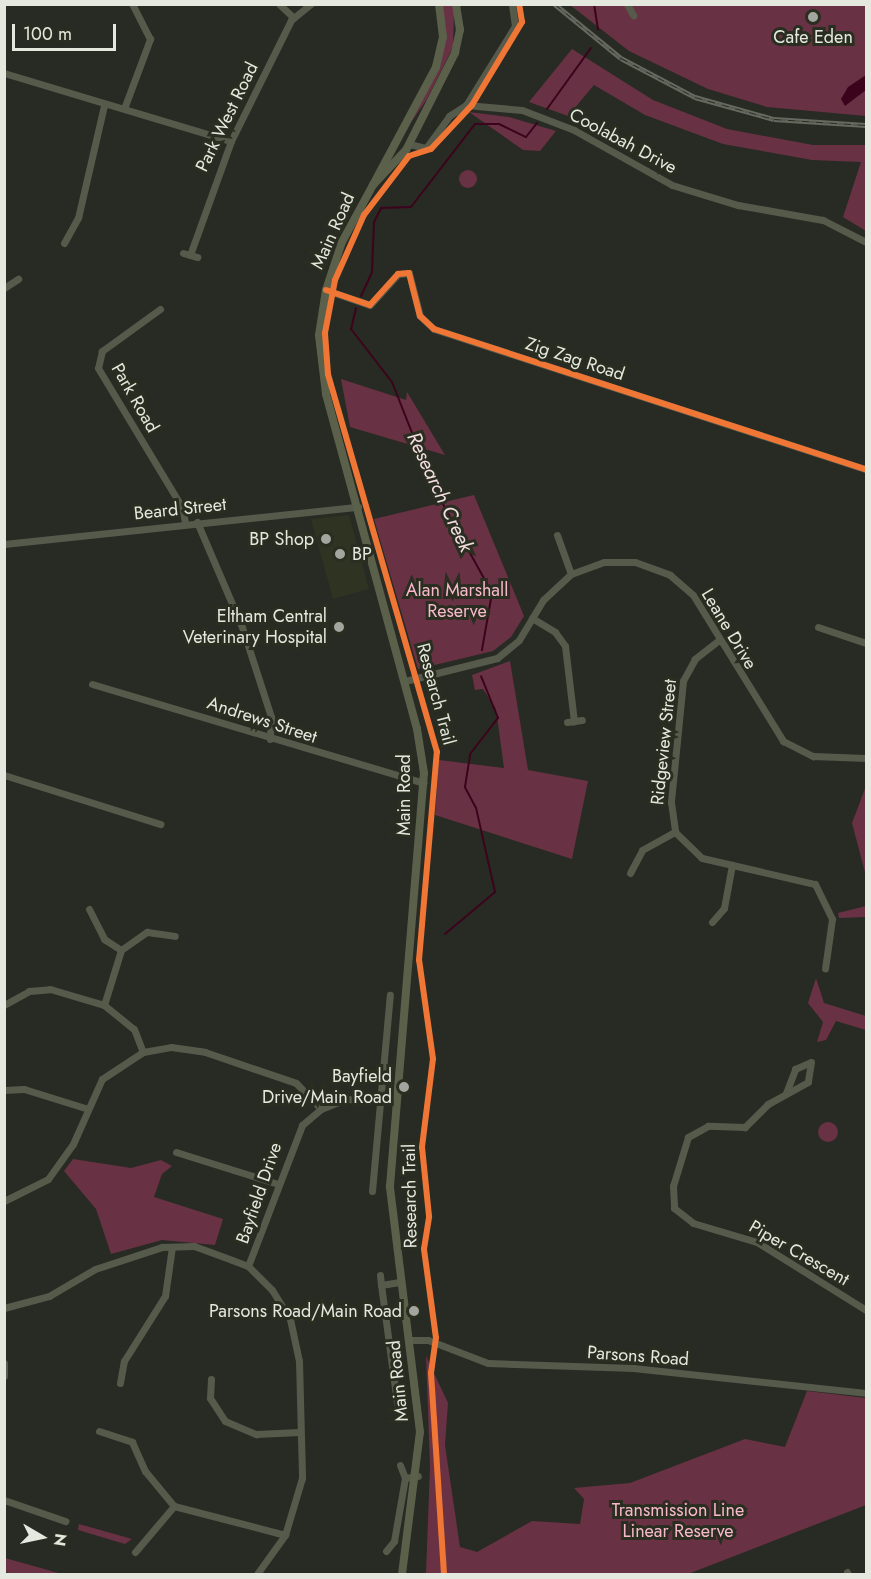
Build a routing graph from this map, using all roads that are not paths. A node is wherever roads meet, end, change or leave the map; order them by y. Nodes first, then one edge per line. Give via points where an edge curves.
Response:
1 (132, 4) edge
2 (279, 4) edge
3 (311, 4) edge
4 (439, 4) edge
5 (456, 4) edge
6 (512, 4) edge
7 (627, 4) edge
8 (633, 15) dead end
9 (292, 17) junction
10 (4, 73) edge
11 (104, 105) junction
12 (466, 105) junction
13 (125, 106) junction
14 (395, 137) junction
15 (231, 141) junction
16 (409, 144) junction
17 (373, 185) junction
18 (64, 242) dead end
19 (867, 242) edge
20 (190, 255) dead end
21 (18, 279) dead end
22 (4, 288) edge
23 (326, 290) junction
24 (160, 309) dead end
25 (867, 469) edge
26 (358, 507) junction
27 (197, 522) junction
28 (185, 523) junction
29 (557, 535) dead end
30 (4, 544) edge
31 (571, 574) junction
32 (532, 618) junction
33 (818, 627) dead end
34 (719, 640) junction
35 (867, 643) edge
36 (405, 681) junction
37 (92, 684) dead end
38 (574, 721) dead end
39 (270, 738) junction
40 (867, 758) edge
41 (4, 775) edge
42 (424, 783) junction
43 (160, 824) dead end
44 (675, 832) junction
45 (732, 865) junction
46 (630, 873) dead end
47 (89, 909) dead end
48 (712, 922) dead end
49 (175, 936) dead end
50 (121, 950) junction
51 (825, 969) dead end
52 (390, 995) dead end
53 (4, 1005) edge
54 (105, 1005) junction
55 (143, 1052) junction
56 (4, 1090) edge
57 (786, 1093) junction
58 (380, 1101) junction
59 (395, 1102) junction
60 (85, 1108) junction
61 (321, 1108) junction
62 (176, 1152) dead end
63 (278, 1185) junction
64 (372, 1191) dead end
65 (4, 1201) edge
66 (172, 1247) junction
67 (248, 1266) junction
68 (380, 1275) dead end
69 (400, 1282) junction
70 (381, 1285) junction
71 (4, 1308) edge
72 (867, 1310) edge
73 (411, 1340) junction
74 (4, 1363) edge
75 (4, 1376) edge
76 (211, 1378) dead end
77 (120, 1383) dead end
78 (867, 1393) edge
79 (397, 1403) dead end
80 (99, 1431) dead end
81 (300, 1432) junction
82 (400, 1465) dead end
83 (418, 1476) junction
84 (405, 1478) junction
85 (4, 1500) edge
86 (174, 1506) junction
87 (65, 1521) dead end
88 (285, 1535) junction
89 (386, 1551) dead end
90 (135, 1552) dead end
91 (257, 1575) edge
92 (402, 1575) edge

1 - 13 street via 150,39
2 - 9 street
3 - 9 street, Park West Road
4 - 14 main road, Main Road via 439,58
5 - 16 main road, Main Road via 457,47
6 - 12 street via 515,26
7 - 8 street
9 - 15 street, Park West Road
10 - 11 street
11 - 13 street
11 - 18 street via 78,218
12 - 16 street via 449,116 426,148
12 - 19 street, Coolabah Drive via 539,115 672,185 738,205 823,220
13 - 15 street
14 - 16 main road
14 - 17 main road, Main Road
15 - 20 street, Park West Road
16 - 17 main road, Main Road
17 - 23 main road, Main Road via 342,242
21 - 22 street
23 - 25 street, Zig Zag Road via 370,305 398,274 409,273 420,316 434,329
23 - 26 main road, Main Road via 321,371
24 - 28 street, Park Road via 102,351 98,368 182,507
26 - 27 street, Beard Street
26 - 36 main road, Main Road
27 - 28 street, Beard Street
27 - 39 street via 242,627 271,717
28 - 30 street, Beard Street
29 - 31 street
31 - 32 street, Leane Drive via 548,594
31 - 34 street, Leane Drive via 611,561 657,568 693,595
32 - 36 street, Leane Drive via 519,640 497,658
32 - 38 street via 555,632 565,646
33 - 35 street
34 - 40 street, Leane Drive via 783,741 813,756
34 - 44 street, Ridgeview Street via 695,659 683,681 671,802
36 - 42 main road, Main Road
37 - 39 street, Andrews Street
39 - 42 street, Andrews Street
41 - 43 street
42 - 59 main road, Main Road
44 - 45 street, Ridgeview Street via 696,855
44 - 46 street via 642,850
45 - 48 street via 724,908
45 - 51 street, Ridgeview Street via 797,876 819,888 833,927
47 - 50 street via 104,939
49 - 50 street via 147,932
50 - 54 street
52 - 58 street
53 - 54 street via 29,991 50,989
54 - 55 street via 134,1029
55 - 60 street via 102,1079
55 - 61 street via 171,1047 205,1052 296,1083
56 - 60 street via 24,1089
57 - 57 street via 795,1069 811,1062 809,1080
57 - 72 street, Piper Crescent via 745,1127 708,1126 682,1147 672,1196 683,1218 757,1242
58 - 59 street
58 - 61 street via 346,1099
58 - 64 street
59 - 69 main road, Main Road via 390,1203
60 - 65 street via 61,1166 32,1190
61 - 63 street, Bayfield Drive via 291,1143
62 - 63 street
63 - 67 street, Bayfield Drive
66 - 67 street via 194,1246
66 - 71 street via 95,1269 49,1296
66 - 77 street via 165,1296 124,1361
67 - 81 street via 290,1318 299,1361
68 - 70 street, Main Road
69 - 70 street
69 - 73 main road, Main Road
70 - 79 street, Main Road
73 - 78 street, Parsons Road via 425,1339 488,1363 642,1369
73 - 83 main road, Main Road via 419,1399
74 - 75 street
76 - 81 street via 210,1398 225,1421 256,1434
80 - 86 street via 132,1442 145,1471
81 - 88 street via 302,1478
82 - 84 street
83 - 84 street
83 - 92 main road, Main Road
84 - 89 street via 394,1541
85 - 87 street
86 - 88 street
86 - 90 street
88 - 91 street

